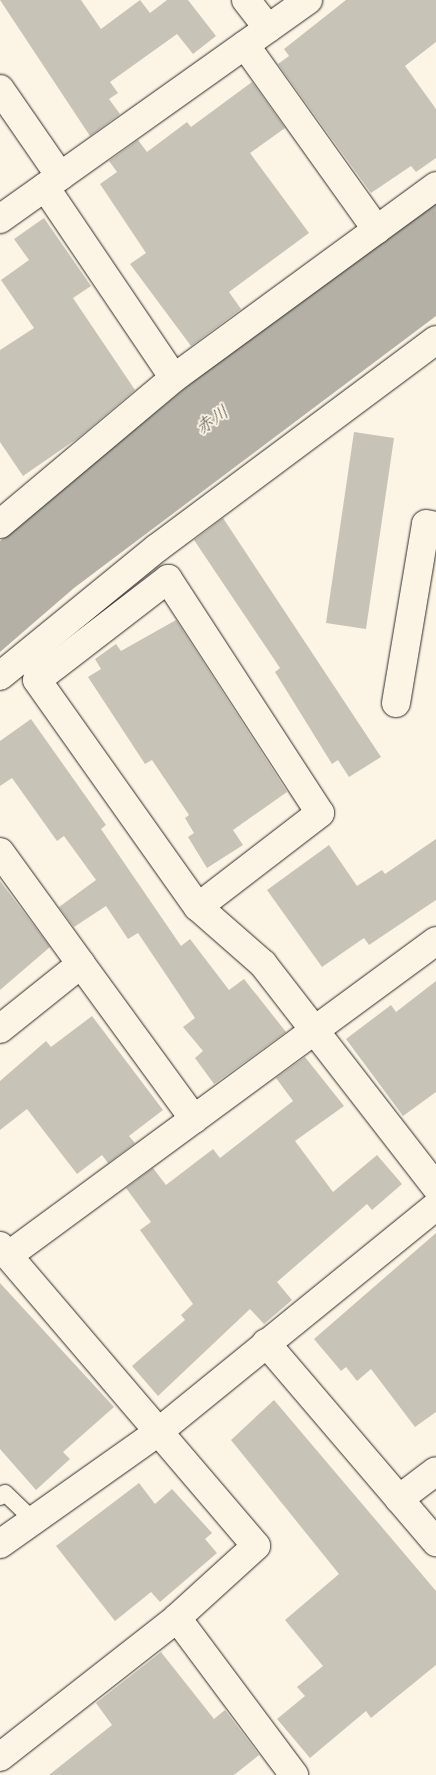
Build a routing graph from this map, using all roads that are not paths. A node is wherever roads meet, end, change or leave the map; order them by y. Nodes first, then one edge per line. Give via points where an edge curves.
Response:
1 (246, 0) edge
2 (308, 0) edge
3 (268, 28) junction
4 (245, 45) junction
5 (0, 89) edge
6 (53, 181) junction
7 (436, 186) edge
8 (0, 219) edge
9 (377, 230) junction
10 (436, 340) edge
11 (174, 378) junction
12 (0, 524) edge
13 (436, 526) edge
14 (0, 676) edge
15 (396, 703) dead end
16 (0, 852) edge
17 (198, 907) junction
18 (436, 941) edge
19 (81, 964) junction
20 (0, 1029) edge
21 (314, 1034) junction
22 (194, 1119) junction
23 (436, 1187) edge
24 (436, 1206) edge
25 (4, 1251) edge
26 (266, 1343) junction
27 (157, 1433) junction
28 (436, 1471) edge
29 (0, 1496) edge
30 (399, 1499) junction
31 (34, 1520) junction
32 (436, 1542) edge
33 (0, 1544) edge
34 (177, 1618) junction
35 (0, 1757) edge
36 (294, 1775) edge

1 - 3 street
2 - 3 street
3 - 4 street
4 - 6 street
4 - 9 street
5 - 6 street
6 - 8 street
6 - 11 street
7 - 9 street
9 - 11 street
10 - 14 street via 157,548
11 - 12 street
13 - 15 street via 426,524
16 - 19 street
17 - 17 street via 37,680 168,579 320,813
17 - 21 street via 263,964
18 - 21 street
19 - 20 street
19 - 22 street
21 - 22 street
21 - 23 street
22 - 25 street
24 - 26 street
25 - 27 street
26 - 27 street
26 - 30 street
27 - 31 street
27 - 34 street via 256,1546
28 - 30 street
29 - 31 lane via 5,1493
30 - 32 street
31 - 33 street
34 - 35 street
34 - 36 street

